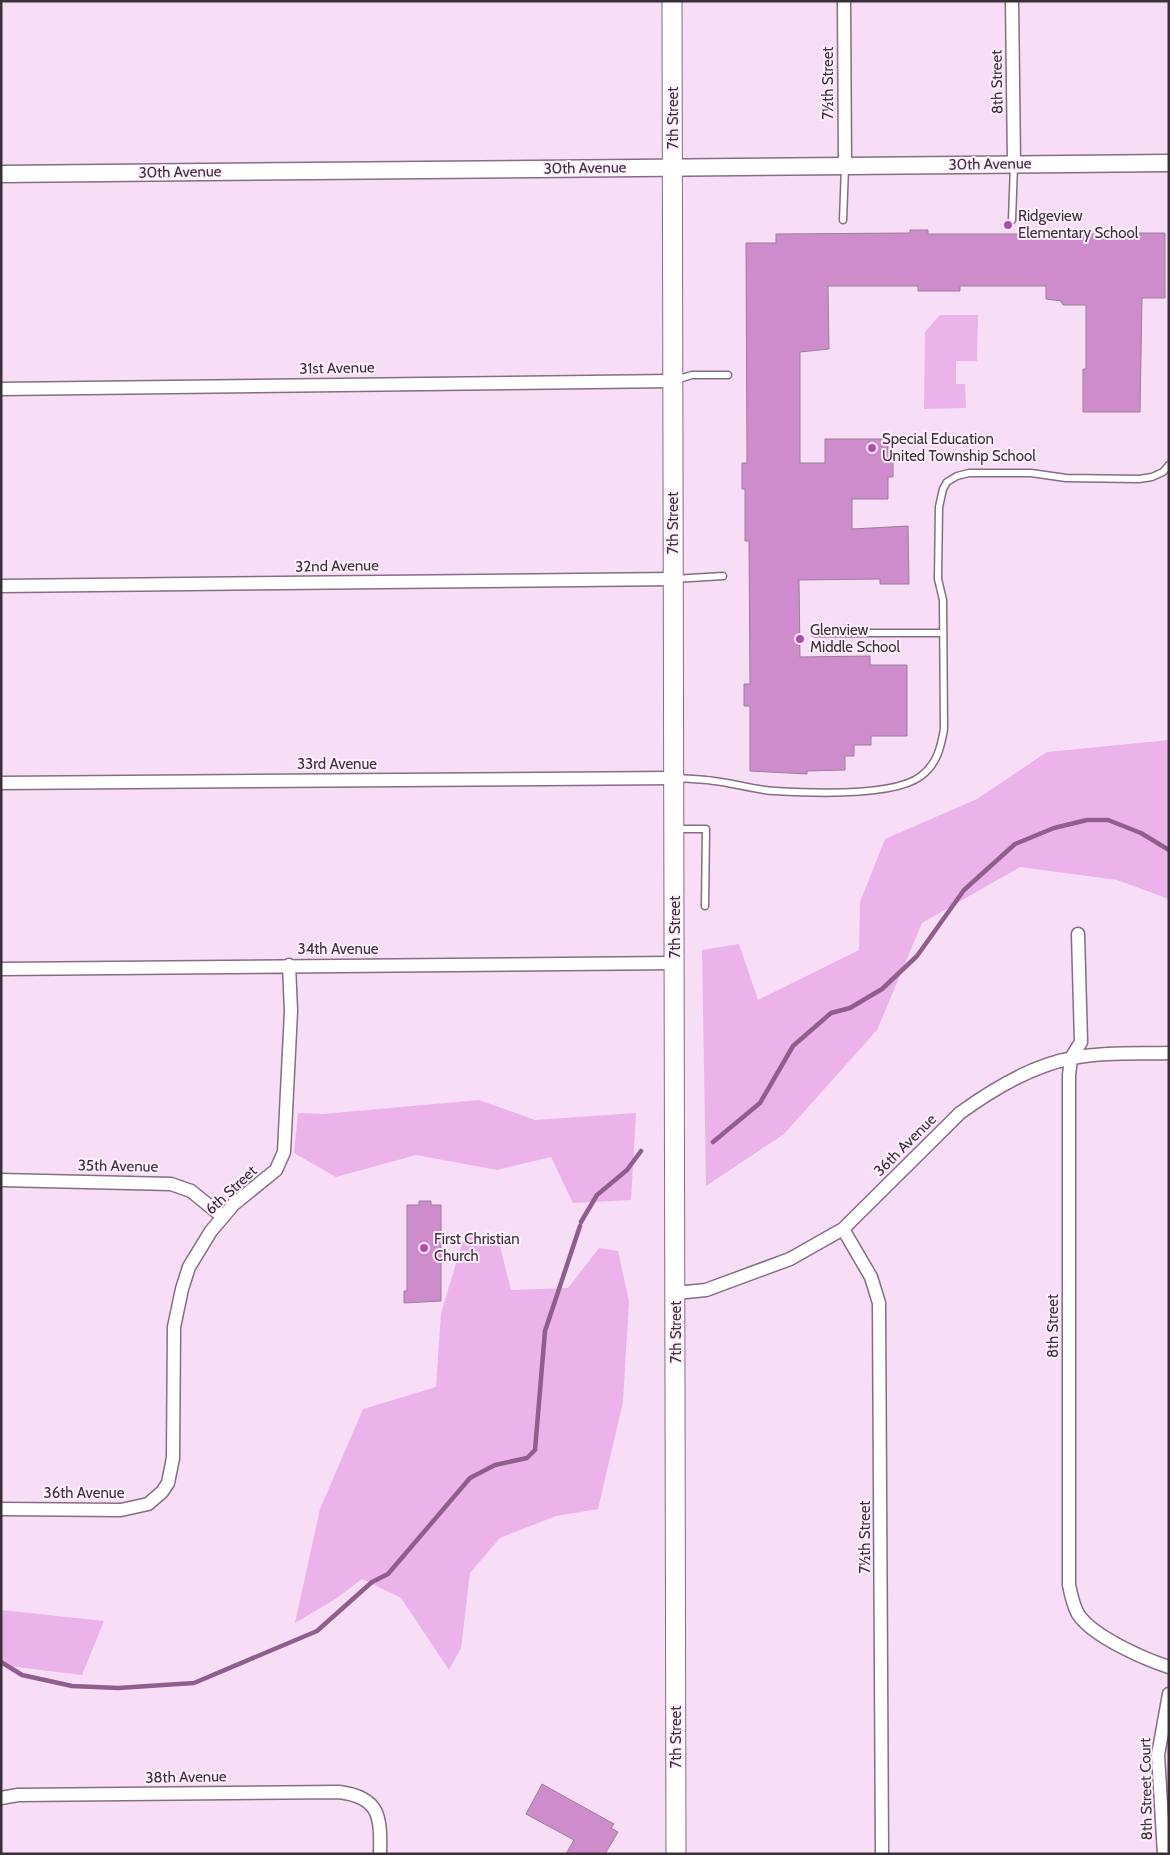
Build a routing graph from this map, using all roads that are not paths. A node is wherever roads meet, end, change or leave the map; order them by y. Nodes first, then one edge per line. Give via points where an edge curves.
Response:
1 (672, 1) edge
2 (844, 1) edge
3 (1012, 1) edge
4 (1014, 163) junction
5 (1169, 163) edge
6 (845, 165) junction
7 (673, 167) junction
8 (1, 174) edge
9 (843, 220) dead end
10 (1012, 220) dead end
11 (728, 375) dead end
12 (673, 381) junction
13 (1, 389) edge
14 (1169, 465) edge
15 (723, 576) dead end
16 (673, 579) junction
17 (1, 586) edge
18 (815, 633) dead end
19 (943, 633) junction
20 (674, 778) junction
21 (1, 783) edge
22 (674, 828) junction
23 (705, 906) dead end
24 (1078, 934) dead end
25 (675, 963) junction
26 (289, 966) junction
27 (1, 969) edge
28 (1169, 1053) edge
29 (1071, 1058) junction
30 (1, 1180) edge
31 (223, 1217) junction
32 (843, 1229) junction
33 (676, 1292) junction
34 (162, 1492) joint
35 (1, 1509) edge
36 (1169, 1667) edge
37 (1169, 1694) edge
38 (1, 1798) edge
39 (380, 1854) edge
40 (676, 1854) edge
41 (882, 1854) edge
42 (1164, 1854) edge

1 - 7 main road, 7th Street
2 - 6 street, 7½th Street
3 - 4 street, 8th Street
4 - 5 street, 30th Avenue
4 - 6 street, 30th Avenue
4 - 10 lane
6 - 7 street, 30th Avenue
6 - 9 lane
7 - 8 street, 30th Avenue
7 - 12 main road, 7th Street
11 - 12 lane via 692,375
12 - 13 street, 31st Avenue
12 - 16 main road, 7th Street
14 - 19 lane via 1163,472 1139,479 969,473 947,482 940,498 939,516 938,579 943,600
15 - 16 lane
16 - 17 street, 32nd Avenue
16 - 20 main road, 7th Street
18 - 19 lane
19 - 20 lane via 942,746 935,762 921,776 886,790 857,791 774,791 714,780
20 - 21 street, 33rd Avenue
20 - 22 main road, 7th Street
22 - 23 lane via 706,828
22 - 25 main road, 7th Street
24 - 29 street, 8th Street via 1080,1042
25 - 26 street, 34th Avenue
25 - 33 main road, 7th Street
26 - 27 street, 34th Avenue
26 - 31 street, 6th Street via 291,1011 284,1152 276,1170
28 - 29 street, 36th Avenue
29 - 32 street, 36th Avenue via 1020,1075 960,1113
29 - 36 street, 8th Street via 1069,1585 1079,1616 1087,1623 1122,1646
30 - 31 street, 35th Avenue via 171,1184 191,1191
31 - 34 street, 6th Street via 189,1267 177,1309 174,1327 173,1458 168,1483
32 - 33 street, 36th Avenue via 790,1259 706,1290
32 - 41 street, 7½th Street via 871,1277 879,1303
33 - 40 main road, 7th Street
34 - 35 street, 36th Avenue via 148,1504 121,1510
37 - 42 street, 8th Street Court via 1158,1755
38 - 39 street, 38th Avenue via 18,1795 353,1794 370,1801 378,1818

